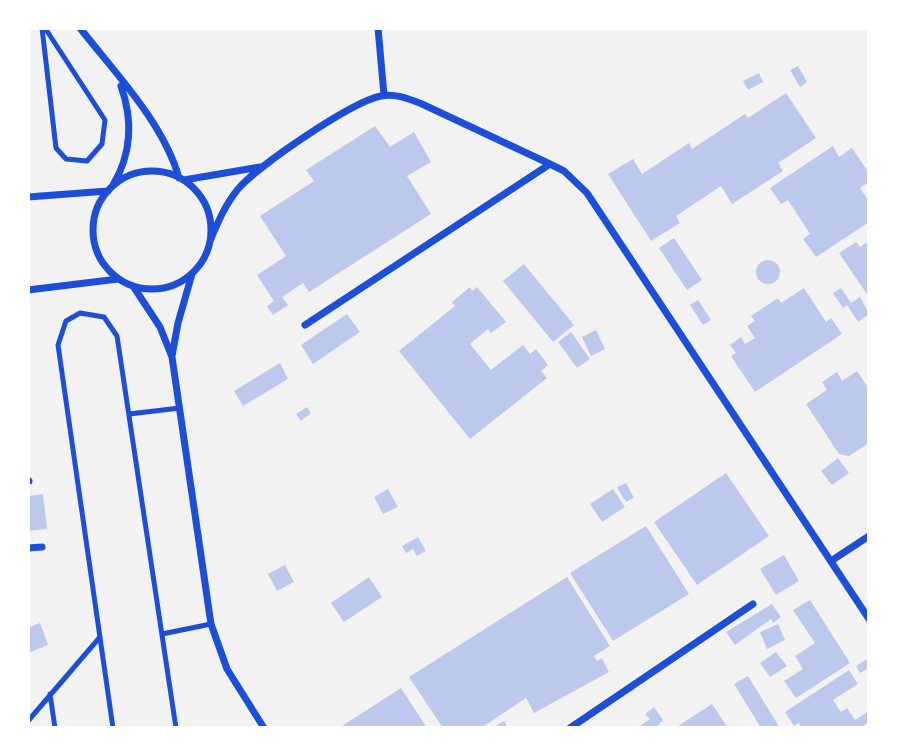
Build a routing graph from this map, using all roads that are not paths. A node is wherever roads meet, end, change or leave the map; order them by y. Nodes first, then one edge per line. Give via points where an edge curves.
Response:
1 (43, 28) edge
2 (80, 28) edge
3 (378, 28) edge
4 (118, 79) junction
5 (384, 95) junction
6 (550, 164) junction
7 (264, 166) junction
8 (182, 179) junction
9 (110, 190) junction
10 (28, 197) edge
11 (210, 241) junction
12 (192, 274) junction
13 (118, 279) junction
14 (133, 286) junction
15 (28, 290) edge
16 (305, 325) dead end
17 (172, 357) junction
18 (180, 408) junction
19 (129, 414) junction
20 (869, 536) edge
21 (42, 547) dead end
22 (28, 548) edge
23 (831, 561) junction
24 (752, 604) dead end
25 (869, 619) edge
26 (211, 624) junction
27 (162, 634) junction
28 (100, 637) junction
29 (50, 694) junction
30 (28, 721) edge
31 (55, 728) edge
32 (113, 728) edge
33 (176, 728) edge
34 (264, 728) edge
35 (570, 728) edge

1 - 1 lane via 56,148 65,159 88,161 103,144 105,120
2 - 4 street
3 - 5 street
4 - 8 street via 168,150
4 - 9 street via 130,135 121,172
5 - 6 street via 422,104
5 - 7 street via 347,111
6 - 16 street
6 - 23 street via 587,193
7 - 8 street
7 - 11 street via 231,199
8 - 9 street via 144,172 126,177
8 - 11 street via 206,207
9 - 10 street
9 - 13 street via 94,220 93,237 106,268
11 - 12 street
12 - 14 street via 174,285 154,289
12 - 17 street
13 - 14 street
13 - 15 street
14 - 17 street via 160,327
17 - 18 street
18 - 19 lane
18 - 26 street
19 - 27 lane
19 - 28 lane via 115,329 97,313 72,316 61,328 58,345
20 - 23 street
21 - 22 street
23 - 25 street
24 - 35 street
26 - 27 lane
26 - 34 street via 228,669
27 - 33 lane
28 - 29 lane
28 - 32 lane
29 - 30 lane
29 - 31 lane

